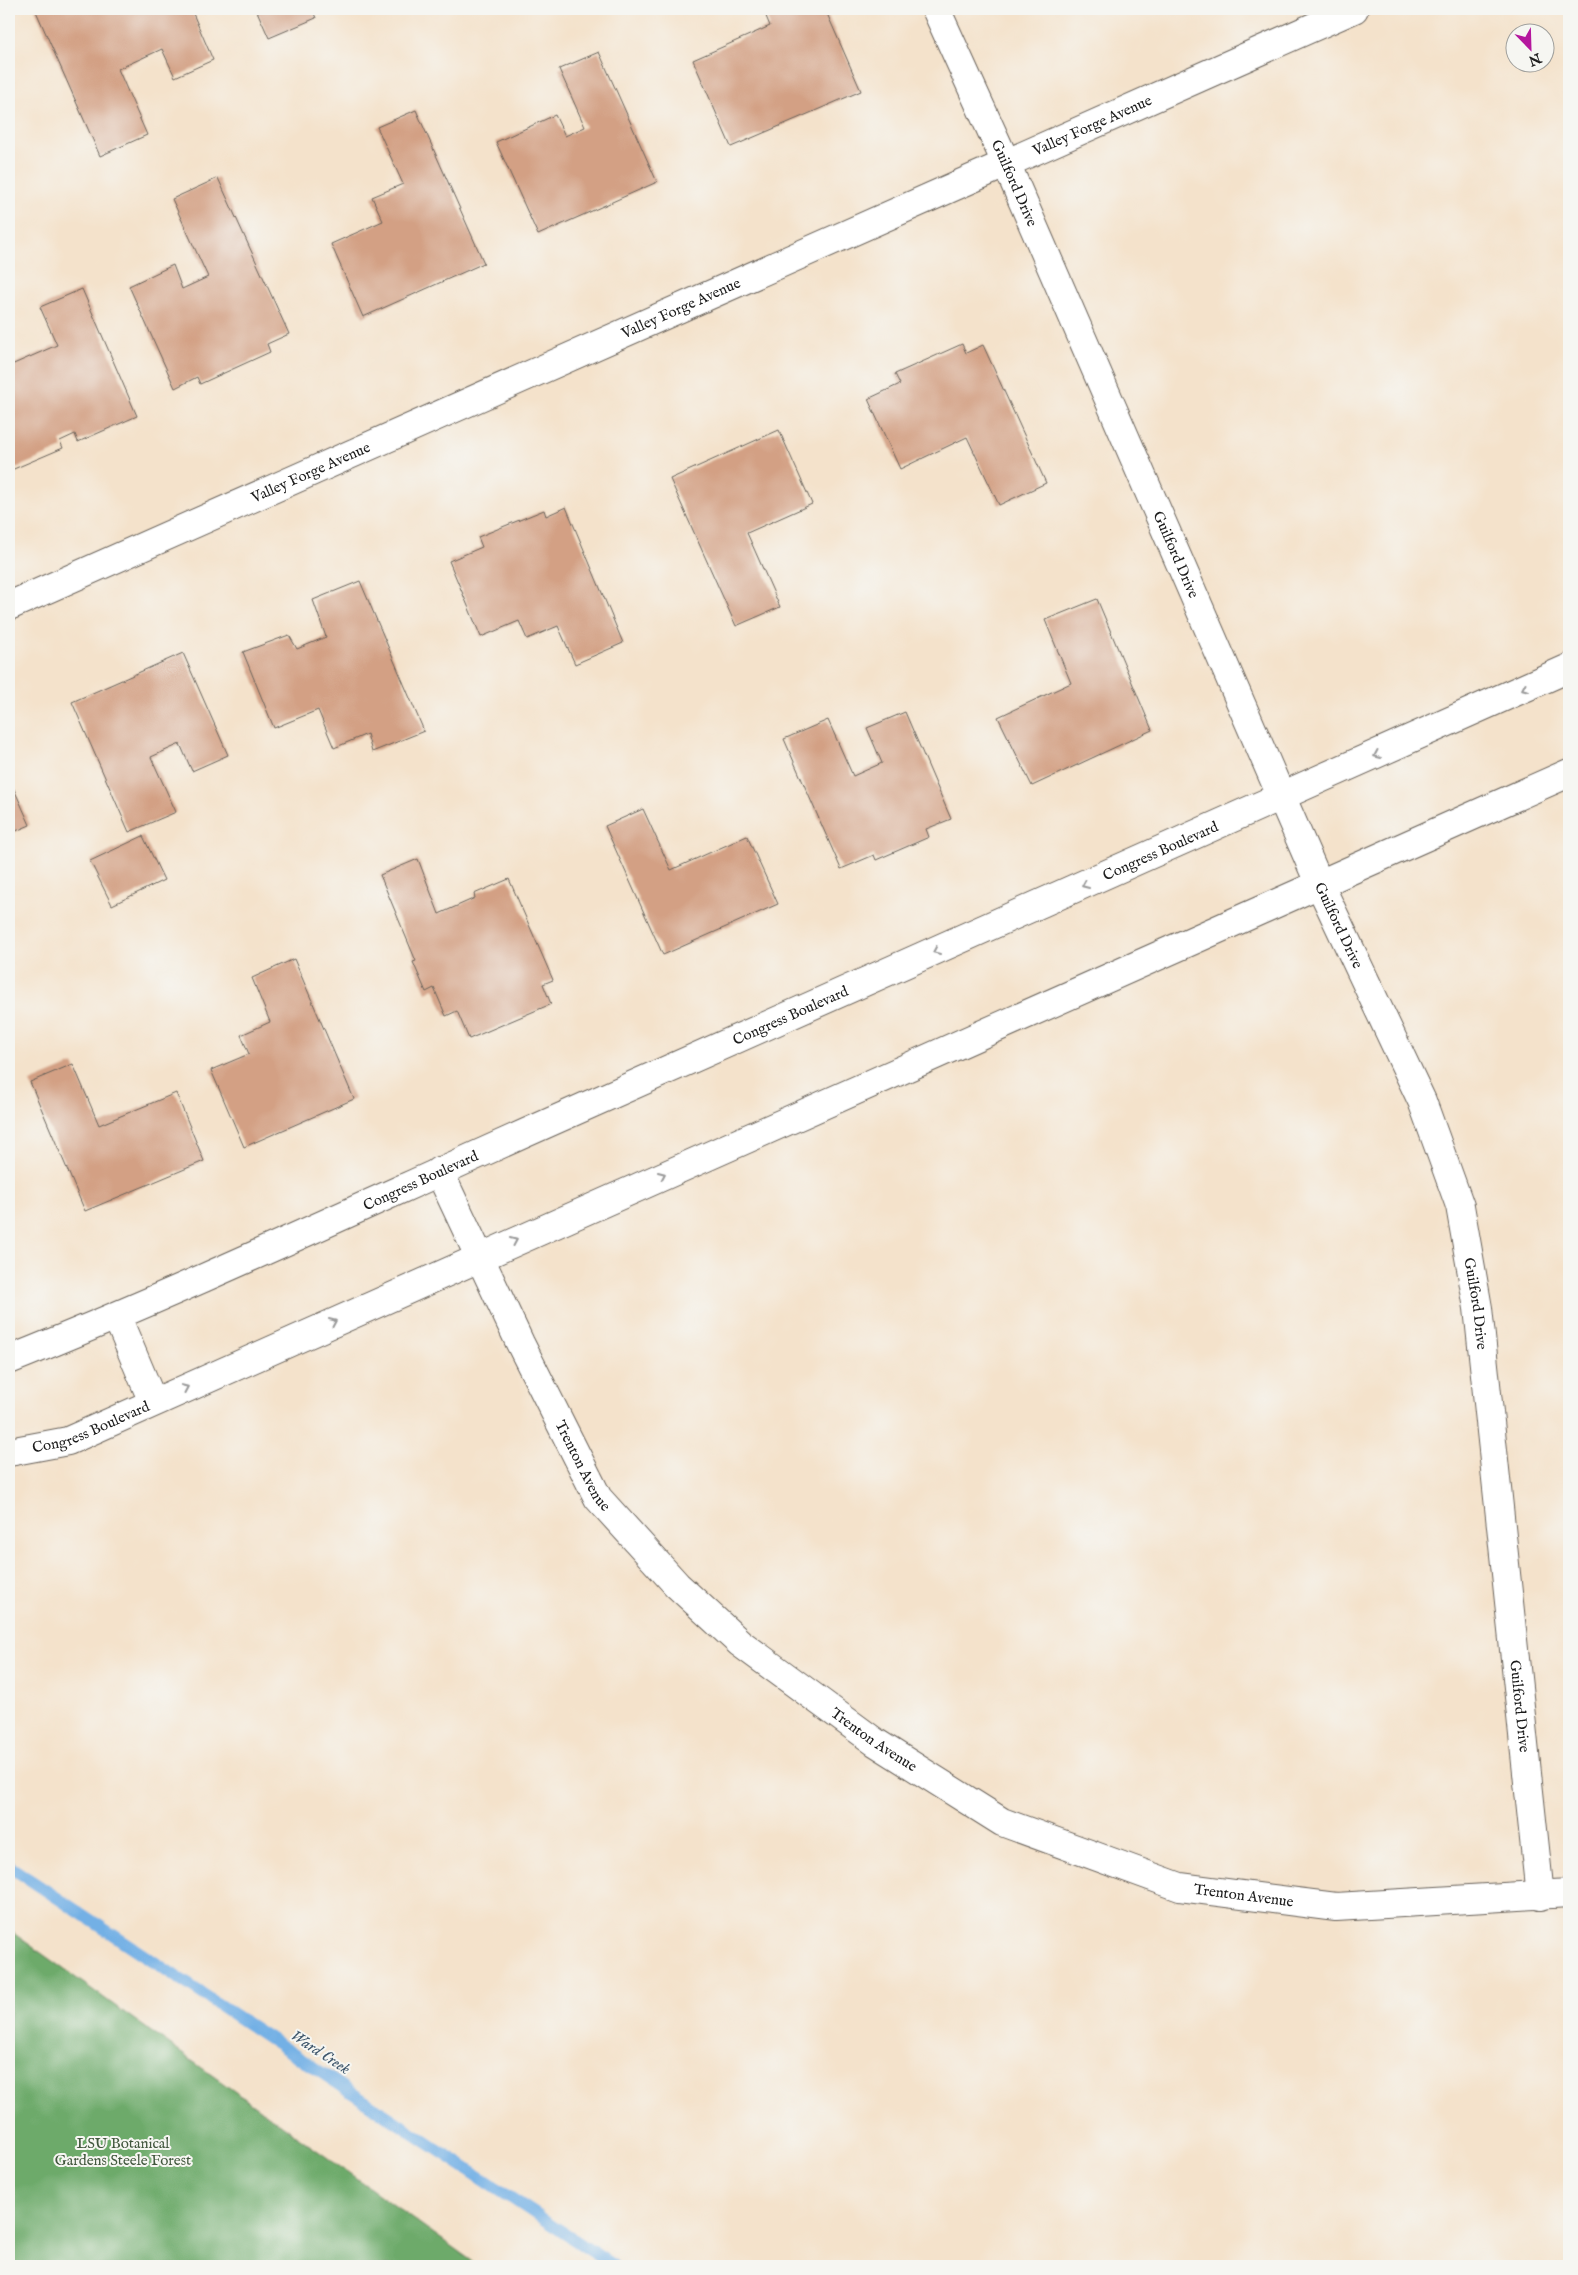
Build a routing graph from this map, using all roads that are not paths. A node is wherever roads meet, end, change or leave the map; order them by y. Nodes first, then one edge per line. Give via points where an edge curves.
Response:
1 (936, 9) edge
2 (1354, 9) edge
3 (1006, 163) junction
4 (9, 606) edge
5 (1569, 668) edge
6 (1569, 773) edge
7 (1281, 798) junction
8 (1319, 883) junction
9 (439, 1171) junction
10 (480, 1256) junction
11 (116, 1317) junction
12 (9, 1360) edge
13 (153, 1402) junction
14 (9, 1452) edge
15 (1569, 1893) edge
16 (1540, 1896) junction

1 - 3 street, Guilford Drive
2 - 3 street, Valley Forge Avenue
3 - 4 street, Valley Forge Avenue
3 - 7 street, Guilford Drive
5 -> 7 street, Congress Boulevard
6 - 8 street, Congress Boulevard
7 - 8 street, Guilford Drive
7 -> 9 street, Congress Boulevard
10 -> 8 street, Congress Boulevard
8 - 16 street, Guilford Drive via 1422,1101 1460,1206 1478,1308
9 - 10 street, Trenton Avenue
9 - 11 street, Congress Boulevard
13 -> 10 street, Congress Boulevard
10 - 16 street, Trenton Avenue via 598,1498 671,1578 740,1643 875,1742 1002,1822 1180,1887 1336,1907
11 - 12 street, Congress Boulevard
11 - 13 street
13 - 14 street, Congress Boulevard via 68,1441
15 - 16 street, Trenton Avenue

